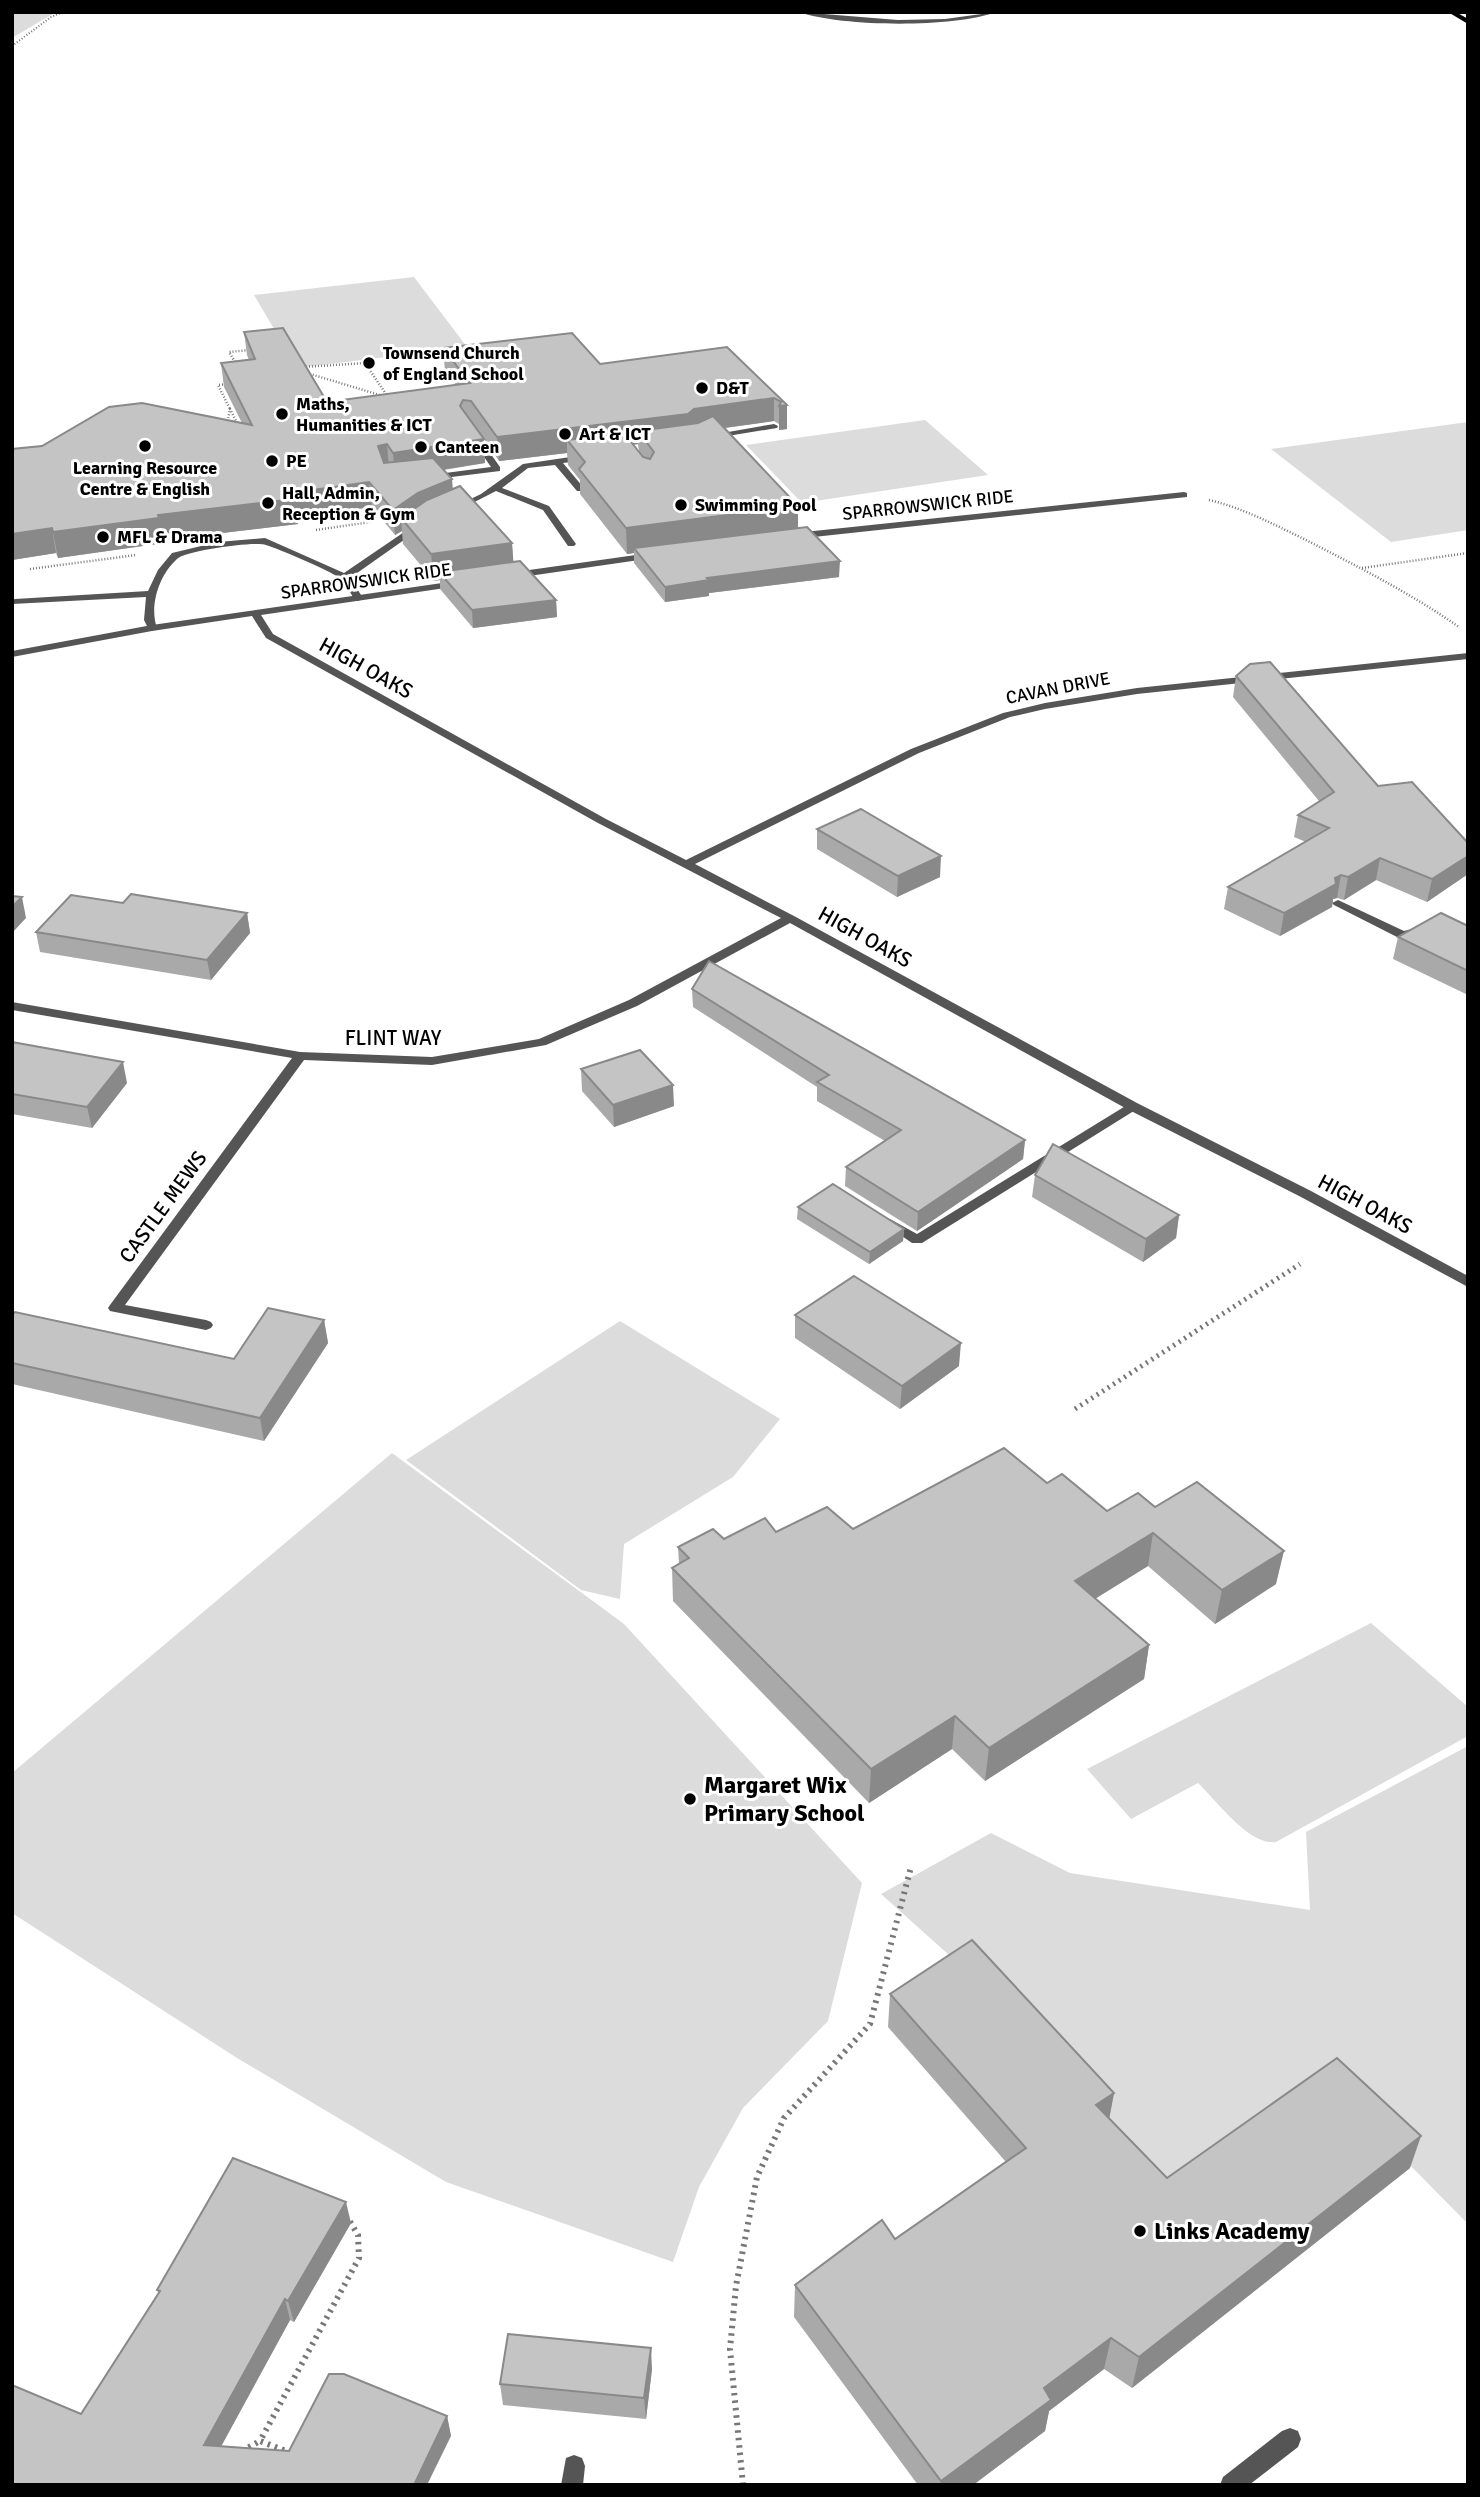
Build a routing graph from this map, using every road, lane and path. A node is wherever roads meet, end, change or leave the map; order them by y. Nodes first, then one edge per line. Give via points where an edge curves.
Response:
1 (63, 12) edge
2 (802, 12) edge
3 (993, 12) edge
4 (1451, 12) edge
5 (1468, 22) edge
6 (12, 46) edge
7 (257, 349) edge
8 (241, 372) edge
9 (237, 383) edge
10 (388, 397) junction
11 (394, 407) edge
12 (230, 409) junction
13 (774, 426) edge
14 (468, 428) edge
15 (226, 431) edge
16 (241, 432) edge
17 (695, 438) edge
18 (592, 457) edge
19 (556, 461) junction
20 (497, 469) junction
21 (516, 473) junction
22 (417, 479) edge
23 (495, 488) junction
24 (580, 489) edge
25 (1184, 495) joint
26 (444, 513) edge
27 (425, 522) edge
28 (788, 537) edge
29 (571, 544) dead end
30 (667, 554) edge
31 (1468, 554) edge
32 (1362, 568) junction
33 (508, 576) edge
34 (345, 577) junction
35 (468, 582) edge
36 (151, 594) junction
37 (358, 597) junction
38 (13, 599) edge
39 (255, 613) junction
40 (152, 628) junction
41 (1468, 635) edge
42 (12, 654) edge
43 (1468, 656) edge
44 (687, 864) junction
45 (1338, 903) edge
46 (790, 918) junction
47 (1426, 929) edge
48 (12, 1006) edge
49 (300, 1056) junction
50 (1132, 1106) junction
51 (875, 1214) edge
52 (1300, 1264) dead end
53 (1468, 1282) edge
54 (206, 1325) dead end
55 (1075, 1409) dead end
56 (911, 1867) dead end
57 (348, 2217) dead end
58 (1290, 2438) dead end
59 (260, 2441) junction
60 (236, 2454) edge
61 (298, 2456) edge
62 (743, 2485) edge
63 (1231, 2485) edge

1 - 6 path
2 - 3 street via 888,23 964,20
4 - 5 main road
7 - 8 path via 229,352
9 - 12 path via 218,385
10 - 10 path via 365,363 297,368 311,376
10 - 11 path
12 - 15 path
12 - 16 path
13 - 17 street
14 - 20 street
18 - 19 street
19 - 21 street via 526,466
19 - 24 street
20 - 21 street
20 - 22 street
21 - 23 street
23 - 26 street
23 - 29 street via 546,509
25 - 28 street, SPARROWSWICK RIDE
25 - 32 path via 1232,505
27 - 34 street
30 - 33 street
31 - 32 path
32 - 41 path via 1405,591
34 - 36 street via 265,541 218,545 176,555
34 - 37 street
35 - 37 street, SPARROWSWICK RIDE
36 - 38 street
36 - 40 street
37 - 39 street, SPARROWSWICK RIDE
39 - 40 street, SPARROWSWICK RIDE
39 - 44 street, HIGH OAKS via 269,636
40 - 42 street, SPARROWSWICK RIDE
43 - 44 street, CAVAN DRIVE via 1137,691 1007,715 915,751
44 - 46 street, HIGH OAKS
45 - 47 street via 1403,935
46 - 49 street, FLINT WAY via 633,1003 542,1042 432,1061
46 - 50 street, HIGH OAKS
48 - 49 street, FLINT WAY
49 - 54 street, CASTLE MEWS via 115,1308
50 - 51 street via 917,1240
50 - 53 street, HIGH OAKS
52 - 55 path
56 - 62 path via 870,2024 784,2118 757,2177 736,2286 730,2349
57 - 59 path via 358,2235 359,2258
58 - 63 street
59 - 60 path
59 - 61 path

